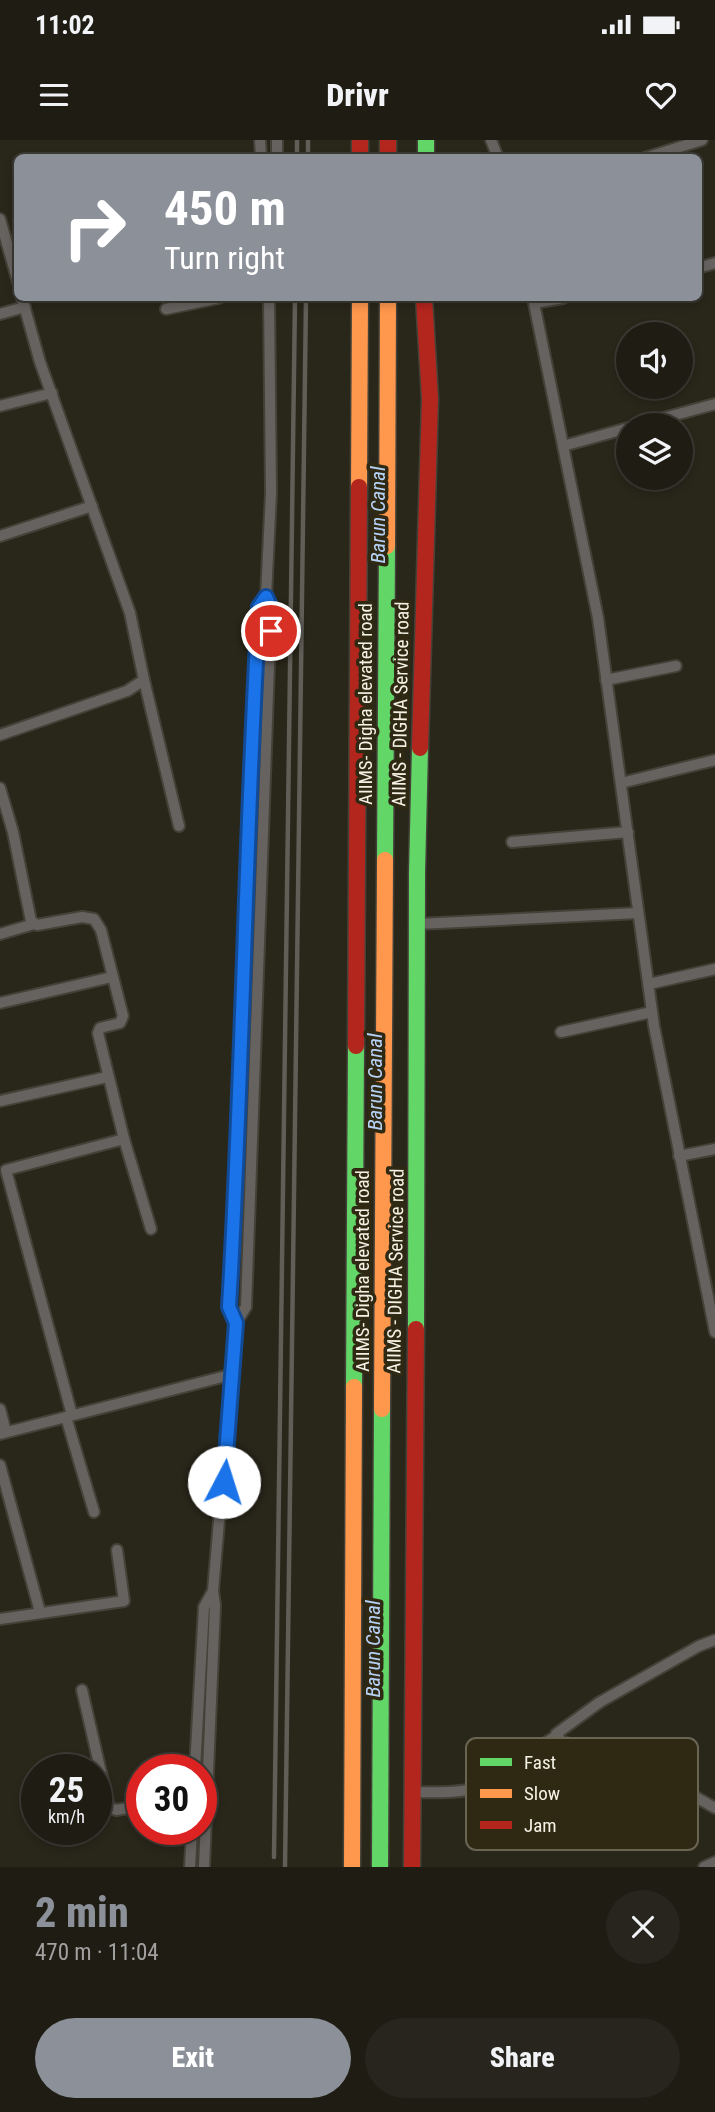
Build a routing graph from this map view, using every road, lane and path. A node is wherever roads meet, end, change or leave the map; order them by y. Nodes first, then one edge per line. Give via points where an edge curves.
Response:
1 (702, 140) edge
2 (658, 154) edge
3 (0, 219) edge
4 (14, 268) edge
5 (205, 301) edge
6 (270, 301) edge
7 (360, 301) edge
8 (388, 301) edge
9 (424, 301) edge
10 (533, 301) edge
11 (23, 302) edge
12 (166, 309) dead end
13 (0, 314) edge
14 (52, 393) junction
15 (715, 404) edge
16 (0, 406) edge
17 (682, 413) edge
18 (616, 431) edge
19 (563, 446) junction
20 (92, 506) junction
21 (0, 536) edge
22 (266, 597) junction
23 (676, 666) dead end
24 (144, 680) junction
25 (606, 680) junction
26 (0, 735) edge
27 (715, 760) edge
28 (621, 783) junction
29 (0, 788) edge
30 (179, 826) dead end
31 (628, 832) junction
32 (512, 842) dead end
33 (638, 913) junction
34 (34, 924) junction
35 (418, 924) junction
36 (0, 934) edge
37 (715, 969) edge
38 (111, 977) junction
39 (649, 984) junction
40 (0, 1003) edge
41 (652, 1012) junction
42 (561, 1032) dead end
43 (107, 1077) junction
44 (0, 1101) edge
45 (124, 1139) junction
46 (715, 1149) edge
47 (679, 1156) junction
48 (151, 1229) dead end
49 (236, 1323) junction
50 (715, 1332) edge
51 (234, 1374) junction
52 (0, 1409) edge
53 (69, 1416) junction
54 (3, 1433) edge
55 (0, 1465) edge
56 (94, 1511) dead end
57 (117, 1550) dead end
58 (213, 1591) junction
59 (40, 1612) junction
60 (0, 1619) edge
61 (715, 1640) edge
62 (82, 1690) dead end
63 (557, 1736) joint
64 (553, 1738) edge
65 (196, 1754) edge
66 (206, 1754) edge
67 (466, 1790) edge
68 (413, 1792) junction
69 (698, 1798) edge
70 (126, 1808) edge
71 (715, 1808) edge
72 (191, 1845) edge
73 (204, 1845) edge
74 (715, 1862) edge
75 (190, 1867) edge
76 (204, 1867) edge
77 (352, 1867) edge
78 (380, 1867) edge
79 (412, 1867) edge
80 (704, 1867) edge

1 - 2 street
3 - 4 street
5 - 12 street
6 - 22 street via 271,493
7 - 77 main road, AIIMS- Digha elevated road
8 - 78 main road, AIIMS- Digha elevated road
9 - 35 main road, AIIMS - DIGHA Service road via 430,399
10 - 19 street
11 - 13 street
11 - 14 street
14 - 16 street
14 - 20 street
15 - 17 street
18 - 19 street
19 - 25 street
20 - 21 street
20 - 24 street via 130,612
22 - 49 street via 259,607 250,758 229,1307
22 - 49 street via 271,608 256,1083 246,1307
23 - 25 street
24 - 26 street via 127,691
24 - 30 street
25 - 28 street
27 - 28 street
28 - 31 street
29 - 34 street
31 - 32 street
31 - 33 street
33 - 35 street
33 - 39 street
34 - 36 street
34 - 38 street via 94,919 102,930
35 - 68 main road, AIIMS - DIGHA Service road
37 - 39 street
38 - 40 street
38 - 43 street via 123,1019 98,1031
39 - 41 street
41 - 42 street
41 - 47 street
43 - 44 street
43 - 45 street
45 - 48 street
45 - 53 street via 6,1170
46 - 47 street
47 - 50 street
49 - 51 street
51 - 53 street
51 - 58 street
52 - 54 street
53 - 54 street
53 - 56 street
55 - 59 street
57 - 59 street via 124,1601
58 - 65 street via 204,1607
58 - 66 street
59 - 60 street
61 - 63 street via 600,1702
62 - 70 street via 109,1807
63 - 64 street
67 - 68 street
68 - 79 main road, AIIMS - DIGHA Service road
69 - 71 street
72 - 75 street
73 - 76 street
74 - 80 street

